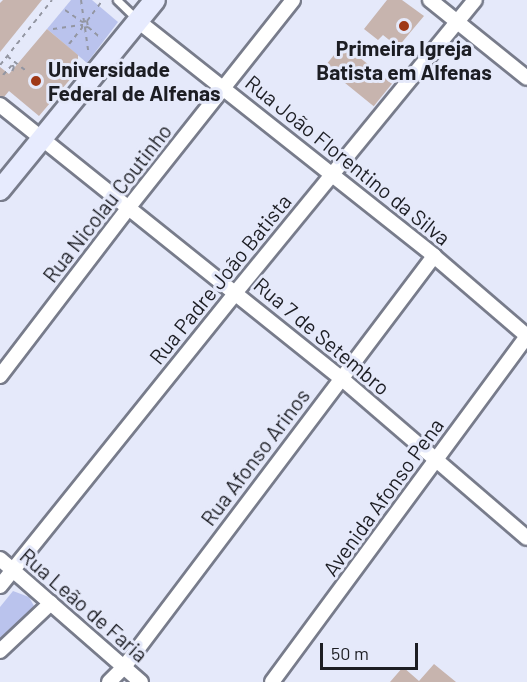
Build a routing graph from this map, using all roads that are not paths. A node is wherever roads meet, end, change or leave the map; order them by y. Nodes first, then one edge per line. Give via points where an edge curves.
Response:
1 (117, 0) edge
2 (155, 0) edge
3 (293, 0) edge
4 (430, 0) edge
5 (475, 0) edge
6 (138, 21) junction
7 (458, 21) junction
8 (527, 78) edge
9 (224, 86) junction
10 (0, 105) edge
11 (43, 140) junction
12 (331, 175) junction
13 (0, 190) edge
14 (129, 207) junction
15 (434, 256) junction
16 (236, 291) junction
17 (527, 336) edge
18 (0, 376) edge
19 (341, 378) junction
20 (436, 461) junction
21 (527, 538) edge
22 (0, 559) edge
23 (13, 570) junction
24 (0, 586) edge
25 (51, 603) junction
26 (0, 651) edge
27 (124, 667) junction
28 (109, 682) edge
29 (141, 682) edge
30 (272, 682) edge

1 - 6 lane
2 - 6 street
3 - 9 street, Rua Nicolau Coutinho
4 - 7 street
5 - 7 street, Rua Padre João Batista
6 - 9 street, Rua João Florentino da Silva
6 - 11 street
7 - 8 street
7 - 12 street, Rua Padre João Batista
9 - 12 street, Rua João Florentino da Silva
9 - 14 street, Rua Nicolau Coutinho
10 - 11 street, Rua 7 de Setembro
11 - 13 street
11 - 14 street, Rua 7 de Setembro
12 - 15 street, Rua João Florentino da Silva
12 - 16 street, Rua Padre João Batista
14 - 16 street, Rua 7 de Setembro
14 - 18 street, Rua Nicolau Coutinho
15 - 17 street, Rua João Florentino da Silva
15 - 19 street, Rua Afonso Arinos
16 - 19 street, Rua 7 de Setembro
16 - 23 street, Rua Padre João Batista
17 - 20 street, Avenida Afonso Pena
19 - 20 street, Rua 7 de Setembro
19 - 27 street, Rua Afonso Arinos
20 - 21 street, Rua 7 de Setembro
20 - 30 street, Avenida Afonso Pena
22 - 23 street, Rua Leão de Faria
23 - 24 street, Rua Padre João Batista
23 - 25 street, Rua Leão de Faria
25 - 26 street
25 - 27 street, Rua Leão de Faria
27 - 28 street, Rua Afonso Arinos
27 - 29 street, Rua Leão de Faria

